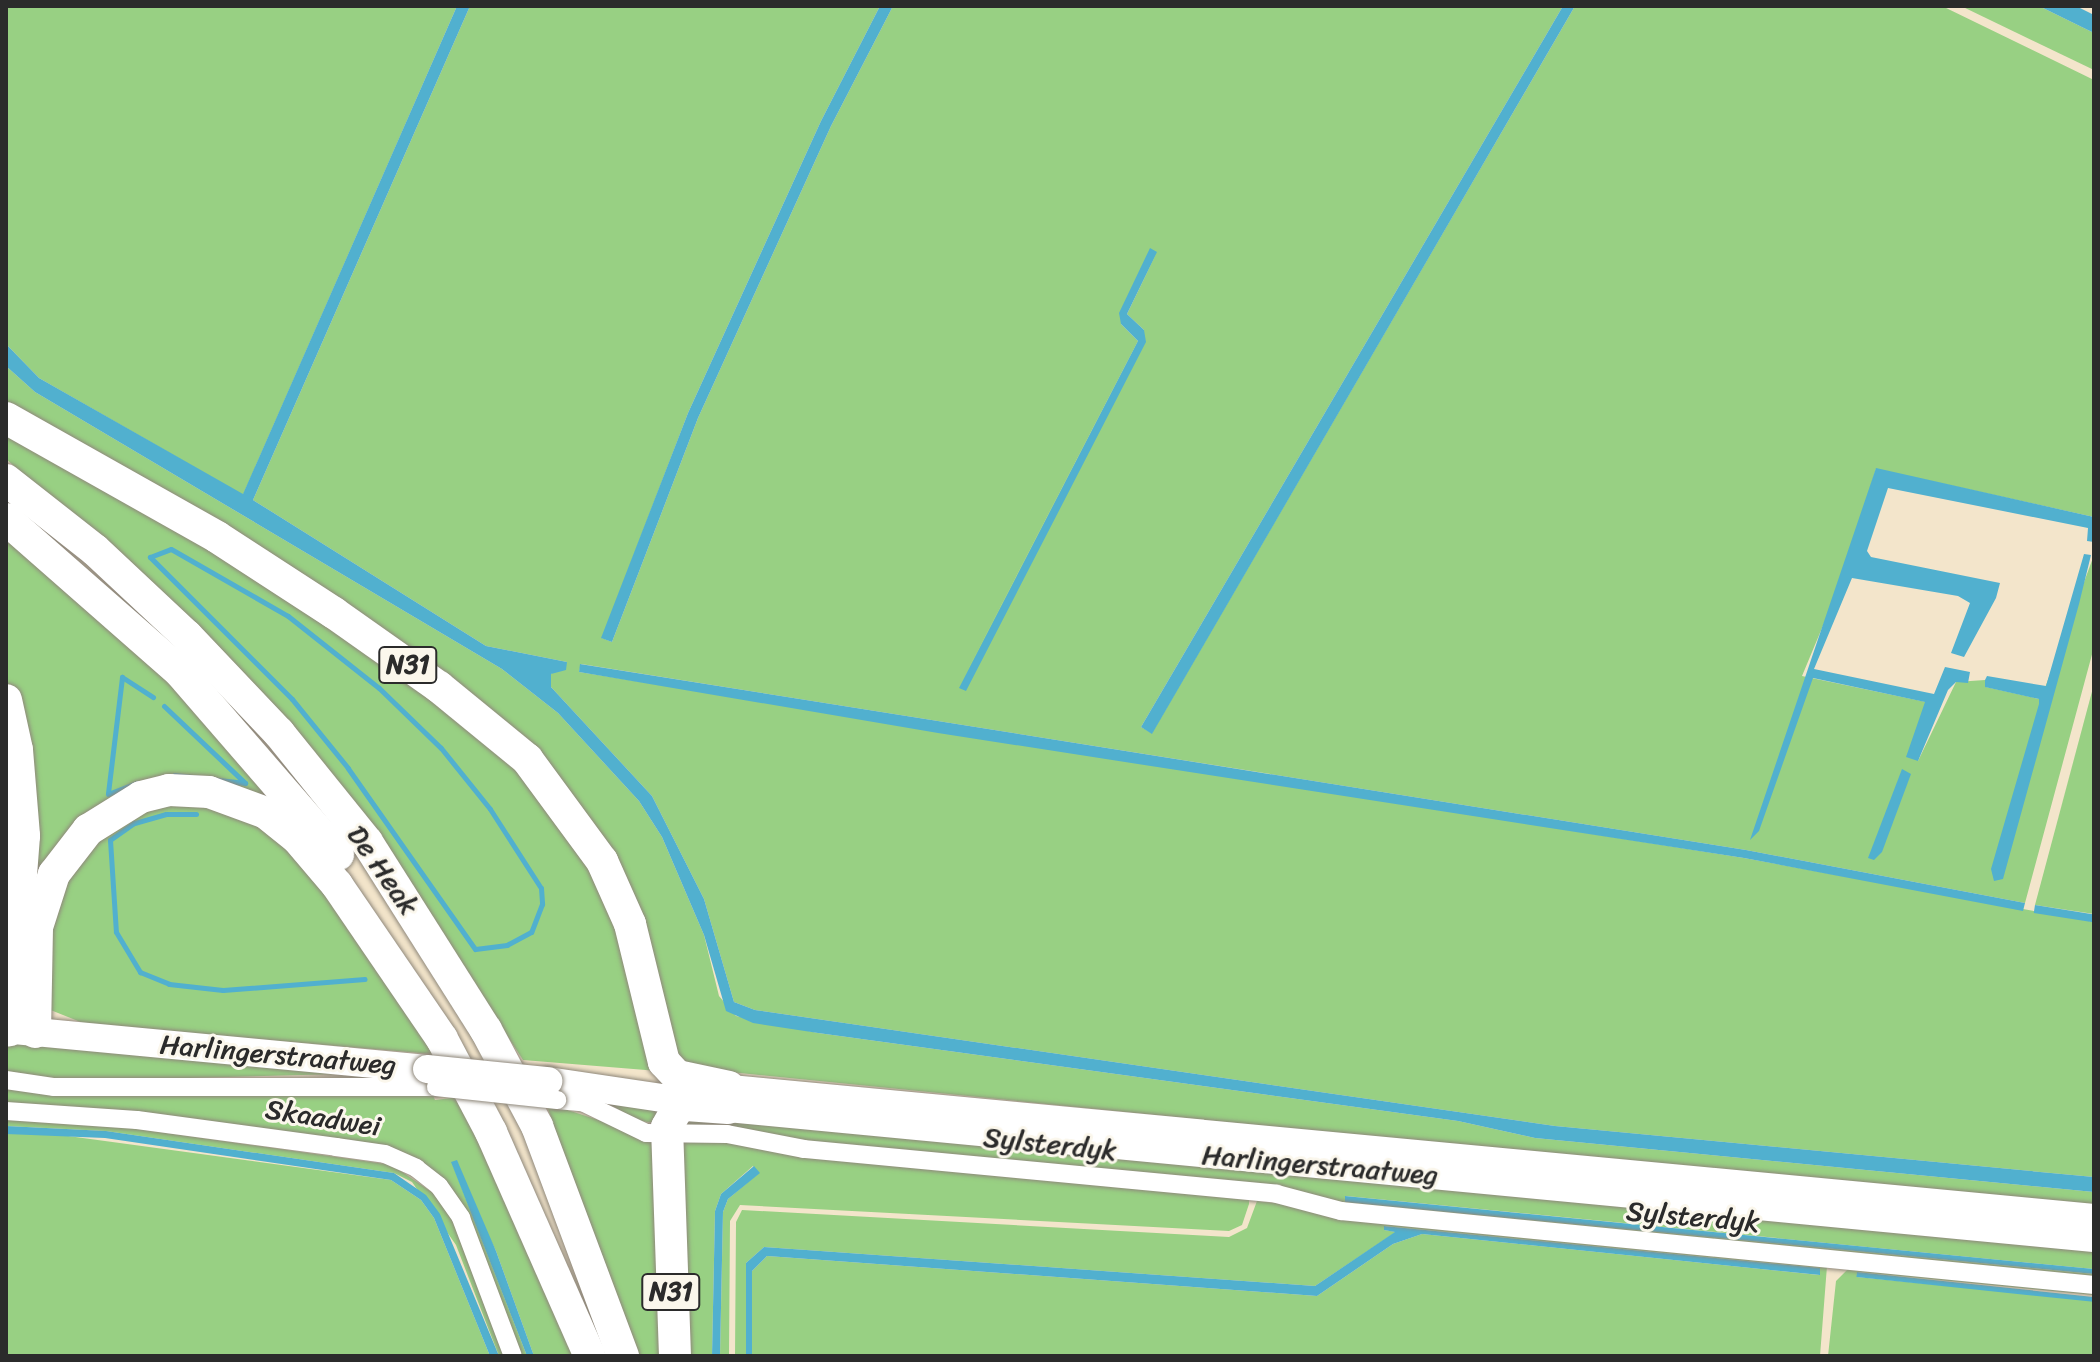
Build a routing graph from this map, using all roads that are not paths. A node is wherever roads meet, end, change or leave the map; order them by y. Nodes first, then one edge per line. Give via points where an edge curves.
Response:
1 (6, 418) edge
2 (6, 480) edge
3 (6, 519) edge
4 (6, 700) edge
5 (22, 1031) junction
6 (431, 1078) junction
7 (6, 1080) edge
8 (553, 1090) junction
9 (729, 1097) junction
10 (6, 1111) edge
11 (666, 1136) junction
12 (2094, 1218) edge
13 (2094, 1238) edge
14 (2094, 1285) edge
15 (513, 1356) edge
16 (593, 1356) edge
17 (623, 1356) edge
18 (675, 1356) edge

1 - 9 highway, N31 via 217,537 334,613 439,687 527,759 578,823 613,886 642,961 664,1062 677,1076
2 - 17 highway, De Heak / N31 via 95,550 187,636 279,733 367,842 486,1030 537,1126
3 - 16 highway, De Heak via 181,673 352,873 456,1033 513,1139 564,1263
4 - 5 highway via 17,750 24,836
5 - 6 main road, Harlingerstraatweg
5 - 16 highway via 37,927 54,874 88,830 141,797 169,790 209,792 266,813 297,838 337,885 442,1039 491,1132
6 - 7 street via 54,1087
6 - 8 main road, Harlingerstraatweg, bridge
8 - 9 main road, Harlingerstraatweg
8 - 11 street, Sylsterdyk via 632,1129
9 - 11 highway via 677,1109
9 - 12 main road, Harlingerstraatweg
9 - 13 main road, Harlingerstraatweg
10 - 15 street, Skaadwei via 137,1120 336,1147 385,1154 416,1168 439,1186 461,1218
11 - 14 street, Sylsterdyk via 727,1134 804,1149 1277,1194 1341,1211
11 - 18 highway, N31

